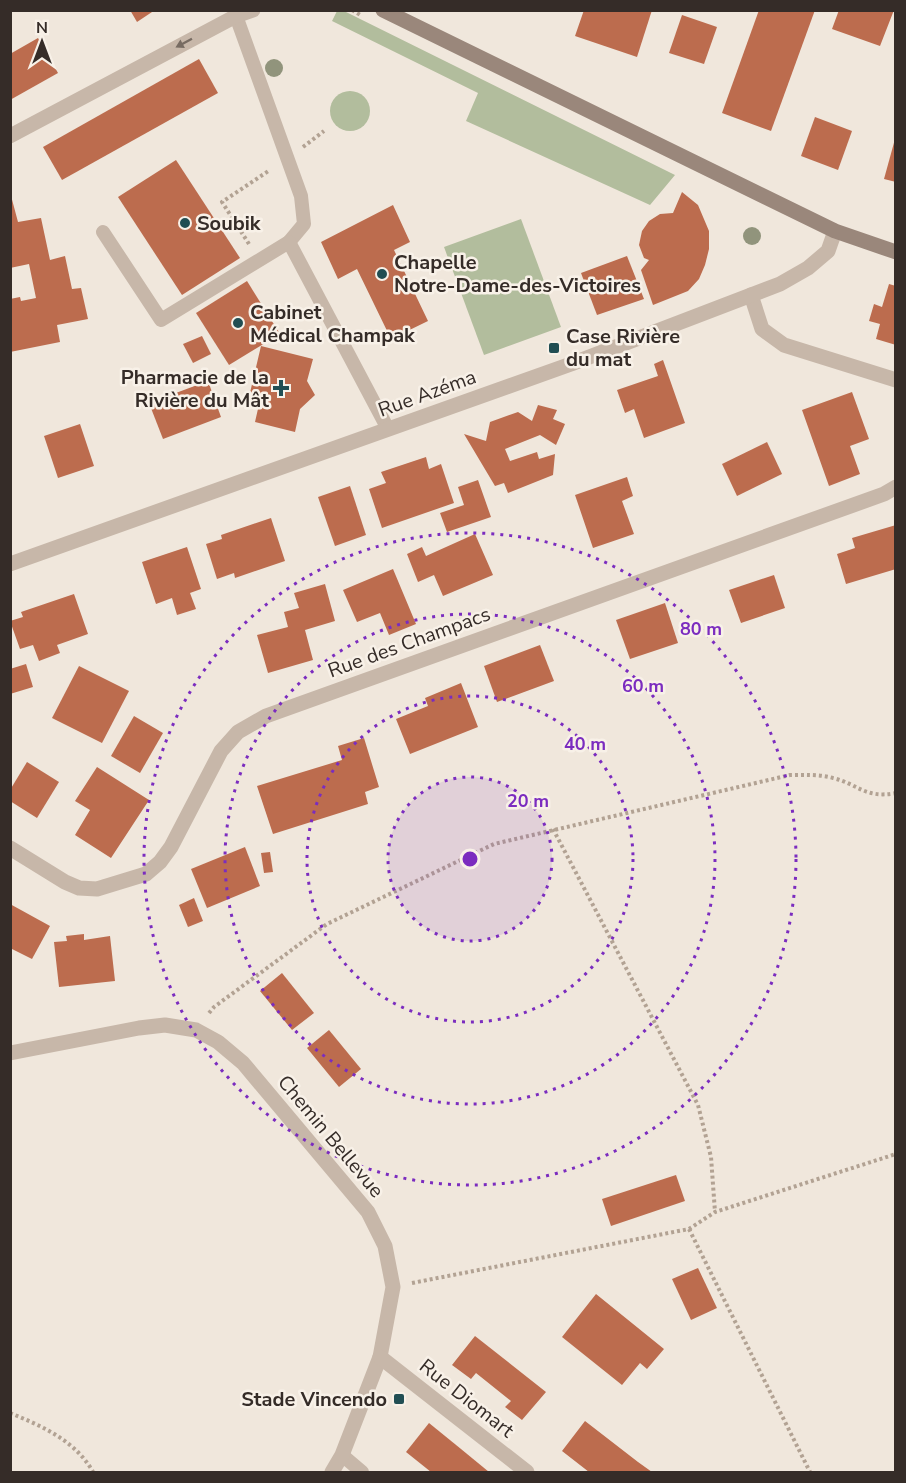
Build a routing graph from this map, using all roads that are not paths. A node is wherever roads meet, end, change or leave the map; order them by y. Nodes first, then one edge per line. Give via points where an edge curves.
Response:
1 (253, 10) edge
2 (383, 10) edge
3 (236, 15) junction
4 (10, 136) edge
5 (835, 231) junction
6 (103, 232) dead end
7 (289, 242) junction
8 (896, 252) edge
9 (751, 295) junction
10 (896, 380) edge
11 (388, 429) junction
12 (896, 488) edge
13 (10, 564) edge
14 (10, 848) edge
15 (10, 1053) edge
16 (380, 1357) junction
17 (342, 1455) junction
18 (332, 1473) edge
19 (362, 1473) edge
20 (527, 1473) edge

1 - 3 street
2 - 5 main road
3 -> 4 street
3 - 7 lane via 301,196 304,224
5 - 8 main road
5 - 9 street, Rue Azéma via 828,252 808,268
6 - 7 lane via 161,320
7 - 11 lane
9 - 10 street via 762,329 784,345
9 - 11 street, Rue Azéma
11 - 13 street, Rue Azéma
12 - 14 street, Rue des Champacs via 266,716 238,732 221,751 171,847 146,874 97,890 80,888
15 - 16 street, Chemin Bellevue via 165,1025 196,1030 218,1042 243,1063 368,1212 385,1246 393,1287
16 - 17 street, Chemin Bellevue
16 - 20 street, Rue Diomart
17 - 18 street, Chemin Bellevue
17 - 19 lane

